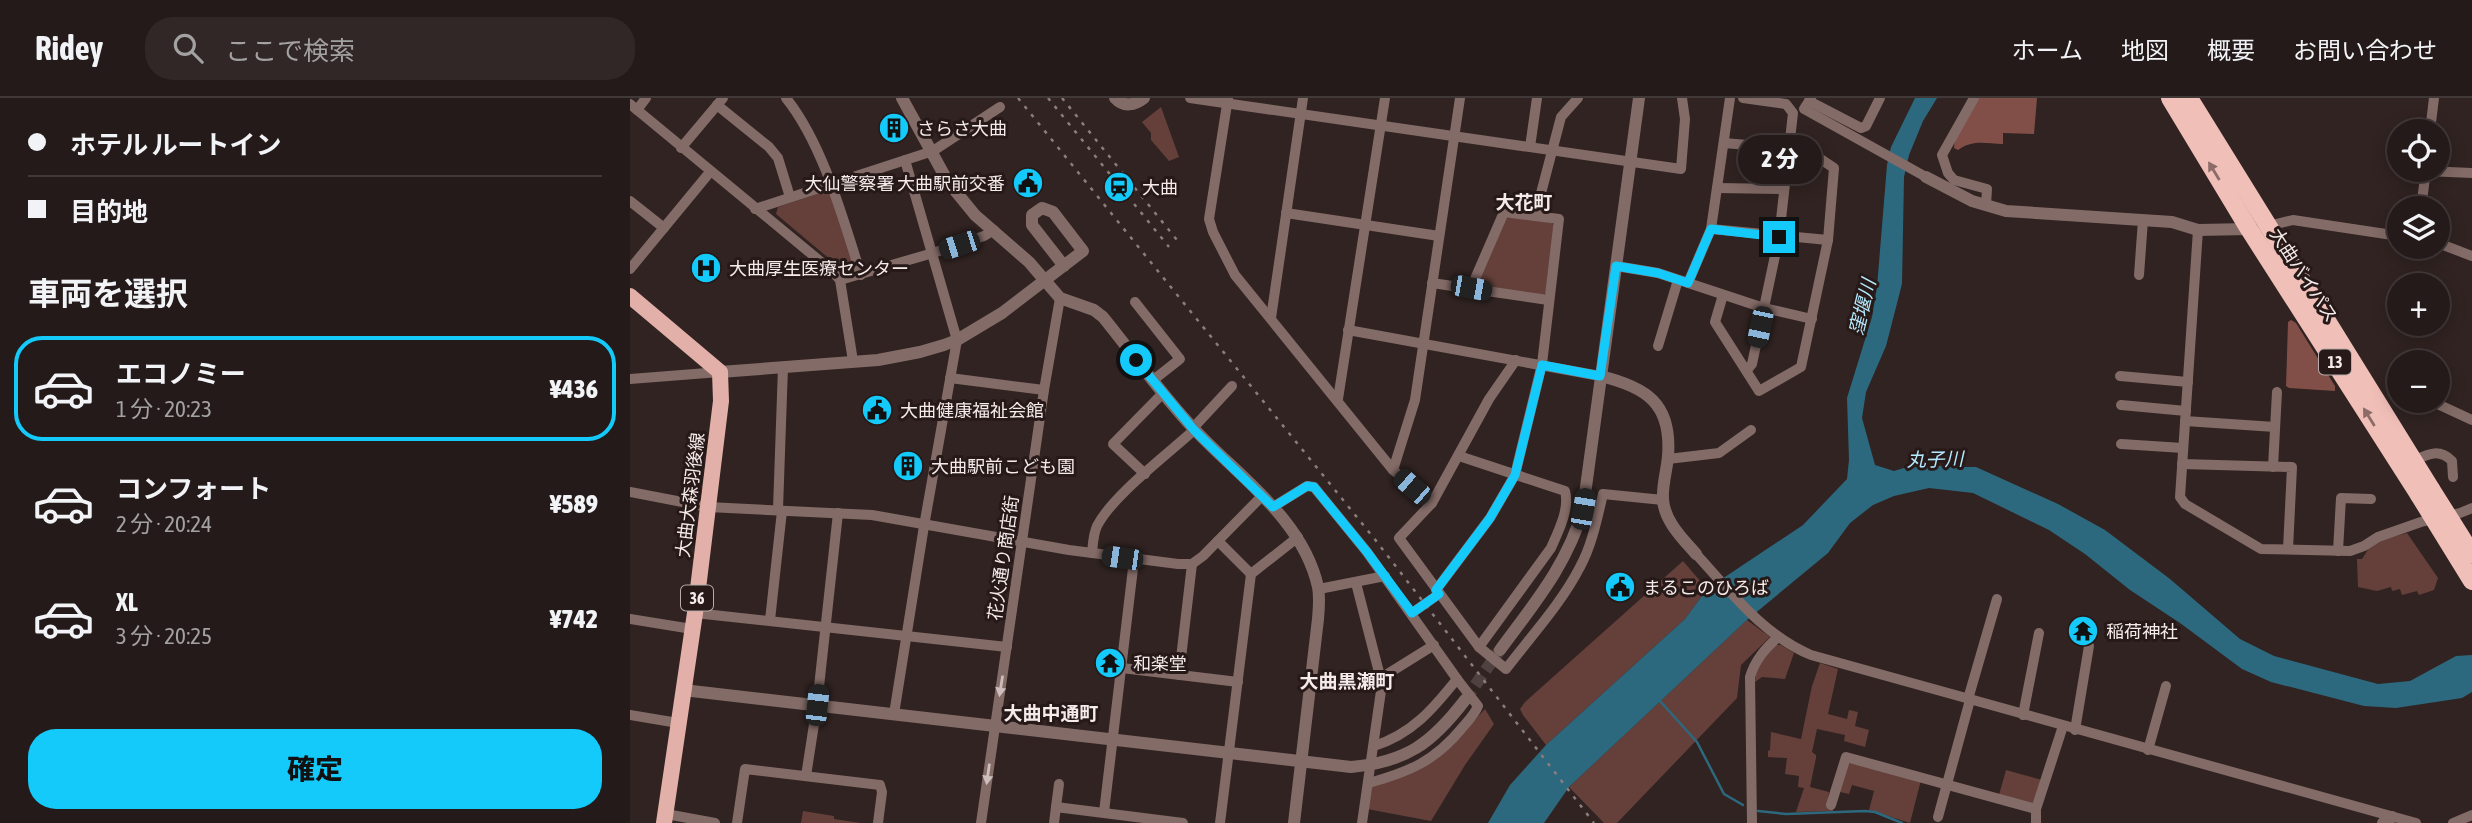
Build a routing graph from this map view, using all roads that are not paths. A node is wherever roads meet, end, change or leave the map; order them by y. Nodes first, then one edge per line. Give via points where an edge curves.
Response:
1 (646, 98) edge
2 (786, 98) edge
3 (902, 98) edge
4 (1115, 98) edge
5 (1144, 98) edge
6 (1190, 98) edge
7 (1303, 98) edge
8 (1385, 98) edge
9 (1460, 98) edge
10 (1537, 98) edge
11 (1578, 98) edge
12 (1639, 98) edge
13 (1682, 98) edge
14 (1730, 98) edge
15 (1743, 98) edge
16 (1880, 98) edge
17 (1973, 98) edge
18 (2170, 98) edge
19 (2189, 98) edge
20 (2434, 98) edge
21 (720, 101) edge
22 (1227, 101) edge
23 (1804, 105) edge
24 (633, 107) edge
25 (1000, 107) dead end
26 (1301, 113) junction
27 (2431, 119) edge
28 (1381, 126) junction
29 (1455, 136) junction
30 (1724, 143) junction
31 (1530, 147) junction
32 (681, 148) junction
33 (1789, 148) junction
34 (933, 151) junction
35 (1551, 151) junction
36 (905, 160) junction
37 (1630, 163) junction
38 (710, 172) junction
39 (2450, 172) edge
40 (2472, 173) edge
41 (1926, 177) joint
42 (829, 184) junction
43 (1717, 188) junction
44 (1784, 189) junction
45 (790, 197) junction
46 (630, 201) edge
47 (1986, 205) junction
48 (755, 209) junction
49 (1286, 213) junction
50 (1535, 216) junction
51 (2143, 220) junction
52 (1365, 226) junction
53 (664, 228) junction
54 (2258, 228) junction
55 (1711, 229) junction
56 (995, 230) junction
57 (2198, 230) junction
58 (2387, 234) edge
59 (1439, 236) junction
60 (1779, 237) junction
61 (1828, 240) junction
62 (2450, 248) edge
63 (933, 253) junction
64 (2472, 256) edge
65 (1064, 266) junction
66 (1616, 266) junction
67 (630, 270) edge
68 (860, 275) junction
69 (2138, 275) dead end
70 (1045, 279) junction
71 (840, 280) junction
72 (1683, 281) junction
73 (1433, 283) junction
74 (1471, 288) junction
75 (1723, 295) junction
76 (630, 296) edge
77 (1060, 298) junction
78 (1548, 300) junction
79 (1135, 302) dead end
80 (1764, 308) junction
81 (1271, 318) junction
82 (1812, 318) junction
83 (1349, 330) junction
84 (957, 340) junction
85 (1424, 342) junction
86 (1658, 346) dead end
87 (1517, 360) junction
88 (853, 361) junction
89 (1542, 365) junction
90 (783, 367) junction
91 (1747, 370) junction
92 (720, 372) junction
93 (1600, 376) junction
94 (2120, 376) dead end
95 (950, 378) junction
96 (630, 379) edge
97 (1152, 381) junction
98 (2188, 382) junction
99 (1232, 386) dead end
100 (1044, 390) junction
101 (2277, 392) dead end
102 (1163, 393) junction
103 (1338, 400) junction
104 (2121, 405) dead end
105 (2450, 409) edge
106 (2185, 416) junction
107 (2472, 419) edge
108 (2275, 427) junction
109 (1194, 429) junction
110 (1751, 430) dead end
111 (2121, 444) dead end
112 (2183, 448) junction
113 (1459, 456) junction
114 (1668, 459) junction
115 (2413, 461) junction
116 (2182, 464) junction
117 (2273, 467) junction
118 (1393, 470) junction
119 (1145, 474) junction
120 (1515, 475) junction
121 (2453, 477) dead end
122 (630, 492) edge
123 (2425, 492) junction
124 (1262, 496) junction
125 (2371, 499) dead end
126 (1663, 500) junction
127 (1432, 503) junction
128 (1273, 507) junction
129 (708, 508) junction
130 (2472, 508) edge
131 (780, 510) junction
132 (838, 513) junction
133 (924, 526) junction
134 (1297, 537) junction
135 (1219, 541) junction
136 (1022, 542) junction
137 (2288, 549) junction
138 (2338, 551) junction
139 (1092, 553) junction
140 (1696, 554) joint
141 (2472, 554) edge
142 (1135, 560) junction
143 (1192, 564) junction
144 (1251, 574) junction
145 (1385, 576) junction
146 (2472, 580) edge
147 (1356, 583) junction
148 (1319, 589) junction
149 (1438, 592) junction
150 (1997, 599) dead end
151 (1412, 613) junction
152 (630, 619) edge
153 (771, 620) junction
154 (693, 621) junction
155 (825, 626) junction
156 (2039, 633) dead end
157 (906, 637) junction
158 (1778, 637) junction
159 (1434, 645) junction
160 (2089, 646) dead end
161 (1007, 647) junction
162 (1479, 647) junction
163 (1500, 650) tunnel mouth
164 (1122, 668) junction
165 (1178, 675) junction
166 (1381, 678) junction
167 (1457, 678) junction
168 (1238, 682) junction
169 (2166, 686) dead end
170 (682, 690) junction
171 (1465, 699) tunnel mouth
172 (1969, 700) junction
173 (817, 705) junction
174 (894, 714) junction
175 (630, 715) edge
176 (2023, 715) junction
177 (678, 723) junction
178 (995, 725) junction
179 (2063, 726) junction
180 (2075, 730) junction
181 (1114, 739) junction
182 (1374, 746) junction
183 (2148, 750) junction
184 (1230, 753) junction
185 (1300, 762) junction
186 (1371, 765) junction
187 (806, 776) junction
188 (1369, 783) junction
189 (1059, 784) dead end
190 (1947, 785) junction
191 (1831, 805) dead end
192 (1056, 807) junction
193 (2036, 809) junction
194 (1104, 813) junction
195 (2472, 815) edge
196 (1938, 817) dead end
197 (665, 819) edge
198 (2388, 820) edge
199 (715, 823) edge
200 (737, 823) edge
201 (878, 823) edge
202 (981, 823) edge
203 (1054, 823) edge
204 (1183, 823) edge
205 (1220, 823) edge
206 (1294, 823) edge
207 (1362, 823) edge
208 (1752, 823) edge
209 (2036, 823) edge
210 (2045, 823) edge
211 (2416, 823) edge
212 (2457, 823) edge

1 - 24 street
2 - 42 street via 815,144
3 - 34 street
4 - 5 street via 1127,105
6 - 22 street
7 - 26 street
8 - 28 street
9 - 29 street
10 - 31 street
11 - 35 street via 1561,117
12 - 37 street
13 - 37 street via 1681,169
14 - 30 street
15 - 23 street
16 - 23 street via 1861,128
17 - 47 street via 1945,147 1943,163 1954,180 1987,189
54 -> 18 highway, 大曲バイパス / 13
19 - 54 highway, 大曲バイパス / 13
20 - 27 street
21 - 32 street
21 - 45 street via 778,158
22 - 26 street
22 - 81 street via 1209,219 1235,275
23 - 33 street
23 - 41 street
24 - 32 street
25 - 34 street
26 - 28 street
26 - 49 street
28 - 29 street
28 - 52 street
29 - 31 street
29 - 59 street
30 - 33 street
30 - 43 street
31 - 35 street
32 - 38 street
33 - 44 street
33 - 61 street via 1807,150 1834,168
34 - 36 street
34 - 56 street via 948,181 975,215
35 - 37 street
35 - 50 street
36 - 42 street
36 - 63 street
37 - 66 street
38 - 48 street
38 - 53 street
39 - 40 street
41 - 47 street
42 - 45 street
42 - 68 street
43 - 44 street
43 - 55 street
44 - 60 street
45 - 48 street
46 - 53 street
47 - 51 street via 2006,211
48 - 71 street
49 - 52 street
49 - 81 street
50 - 74 street via 1504,212
50 - 78 street via 1559,219
51 - 57 street
51 - 69 street
52 - 59 street
52 - 83 street
53 - 67 street
54 - 57 street
54 - 58 street via 2293,220
54 - 115 highway, 大曲バイパス / 13
123 -> 54 highway, 大曲バイパス / 13
55 - 60 street
55 - 72 street
56 - 63 street
56 - 70 street
57 - 98 street
59 - 73 street
60 - 61 street
60 - 80 street
61 - 82 street
62 - 64 street
63 - 68 street
63 - 84 street
65 - 65 street via 1032,225 1032,215 1038,209 1053,212 1083,251
65 - 70 street
66 - 72 street
66 - 93 street
68 - 71 street
70 - 77 street
70 - 84 street
71 - 88 street
72 - 75 street
72 - 86 street
73 - 74 street
73 - 85 street
74 - 78 street
75 - 80 street
75 - 91 street via 1715,322
76 - 92 main road
77 - 97 street via 1103,317
77 - 100 street, 花火通り商店街
78 - 89 street
79 - 97 street via 1180,359
80 - 82 street
80 - 91 street
81 - 103 street
82 - 91 street via 1801,368 1759,391
83 - 85 street
83 - 103 street
84 - 88 street via 920,352
84 - 95 street
85 - 87 street
85 - 118 street via 1415,400
87 - 89 street
87 - 113 street via 1489,399
88 - 90 street
89 - 93 street
89 - 120 street
90 - 92 street
90 - 131 street
92 - 96 street
92 - 129 main road, 大曲大森羽後線 / 36 via 721,401
93 - 114 street via 1635,387 1655,401 1667,425
93 - 163 street via 1576,533 1555,577
94 - 98 street
95 - 100 street
95 - 133 street
97 - 102 street
98 - 106 street
99 - 109 street
100 - 136 street, 花火通り商店街
101 - 108 street
102 - 109 street
102 - 119 street via 1113,444
103 - 118 street
104 - 106 street
105 - 107 street
106 - 108 street
106 - 112 street
108 - 117 street
109 - 119 street
109 - 124 street
110 - 114 street via 1719,453
111 - 112 street
112 - 116 street
113 - 120 street
113 - 127 street
114 - 126 street
115 - 121 street via 2441,453 2452,461
115 - 123 highway, 大曲バイパス / 13
116 - 117 street
116 - 137 street via 2180,497 2185,504 2261,549
117 - 137 street via 2292,467
118 - 127 street
119 - 139 street via 1105,513 1094,535
120 - 149 street
120 - 162 street via 1566,491 1566,503 1542,564
122 - 129 street
123 - 141 highway, 大曲バイパス / 13, bridge
123 - 146 highway, 大曲バイパス / 13, bridge
124 - 128 street
124 - 135 street
125 - 138 street via 2341,498
126 - 140 street via 1668,519
126 - 162 street via 1603,494 1581,566 1506,669
127 - 149 street via 1399,538
128 - 134 street
128 - 145 street via 1307,486 1314,487
129 - 131 street
129 - 154 main road, 大曲大森羽後線 / 36
130 - 138 street via 2378,537 2350,551
131 - 132 street
131 - 153 street
132 - 133 street
132 - 155 street
133 - 136 street
133 - 157 street
134 - 144 street
134 - 148 street
135 - 143 street
135 - 144 street
136 - 139 street
136 - 161 street, 花火通り商店街
137 - 138 street
139 - 142 street
140 - 158 street
142 - 143 street
142 - 164 street
143 - 165 street
144 - 168 street
145 - 147 street
145 - 151 street
147 - 148 street
147 - 166 street
148 - 185 street
149 - 151 street
149 - 162 street
150 - 172 street
151 - 159 street
152 - 154 street
153 - 154 street
153 - 155 street
154 - 170 main road, 大曲大森羽後線 / 36
155 - 157 street
155 - 173 street
156 - 176 street
157 - 161 street
157 - 174 street
158 - 172 street via 1811,655
158 - 208 street via 1754,664 1749,677
159 - 166 street
159 - 167 street
160 - 180 street
161 -> 178 street, 花火通り商店街
164 - 165 street
164 - 181 street
165 - 168 street
166 - 182 street
167 - 182 street via 1420,722
167 - 188 street via 1478,706 1454,738 1414,769
168 - 184 street
169 - 183 street
170 - 173 street
170 - 177 main road, 大曲大森羽後線 / 36
171 - 186 street via 1444,726 1419,746 1391,761
172 - 176 street
172 - 190 street
173 - 174 street
173 - 187 street
174 - 178 street
175 - 177 street
176 - 179 street
177 - 197 main road, 大曲大森羽後線 / 36
178 - 181 street
178 -> 202 street, 花火通り商店街
179 - 180 street
179 - 193 street
180 - 183 street
181 - 184 street
181 - 194 street
182 - 186 street
183 - 198 street
184 - 185 street
184 - 205 street
185 - 186 street
185 - 206 street
186 - 188 street
187 - 200 street via 745,769
187 - 201 street via 880,785
188 - 207 street
189 - 192 street
190 - 191 street via 1846,757
190 - 193 street
190 - 196 street
192 - 194 street
192 - 203 street
193 - 209 street
194 - 204 street
195 - 212 street
197 - 199 street
198 - 211 street
209 - 210 street

